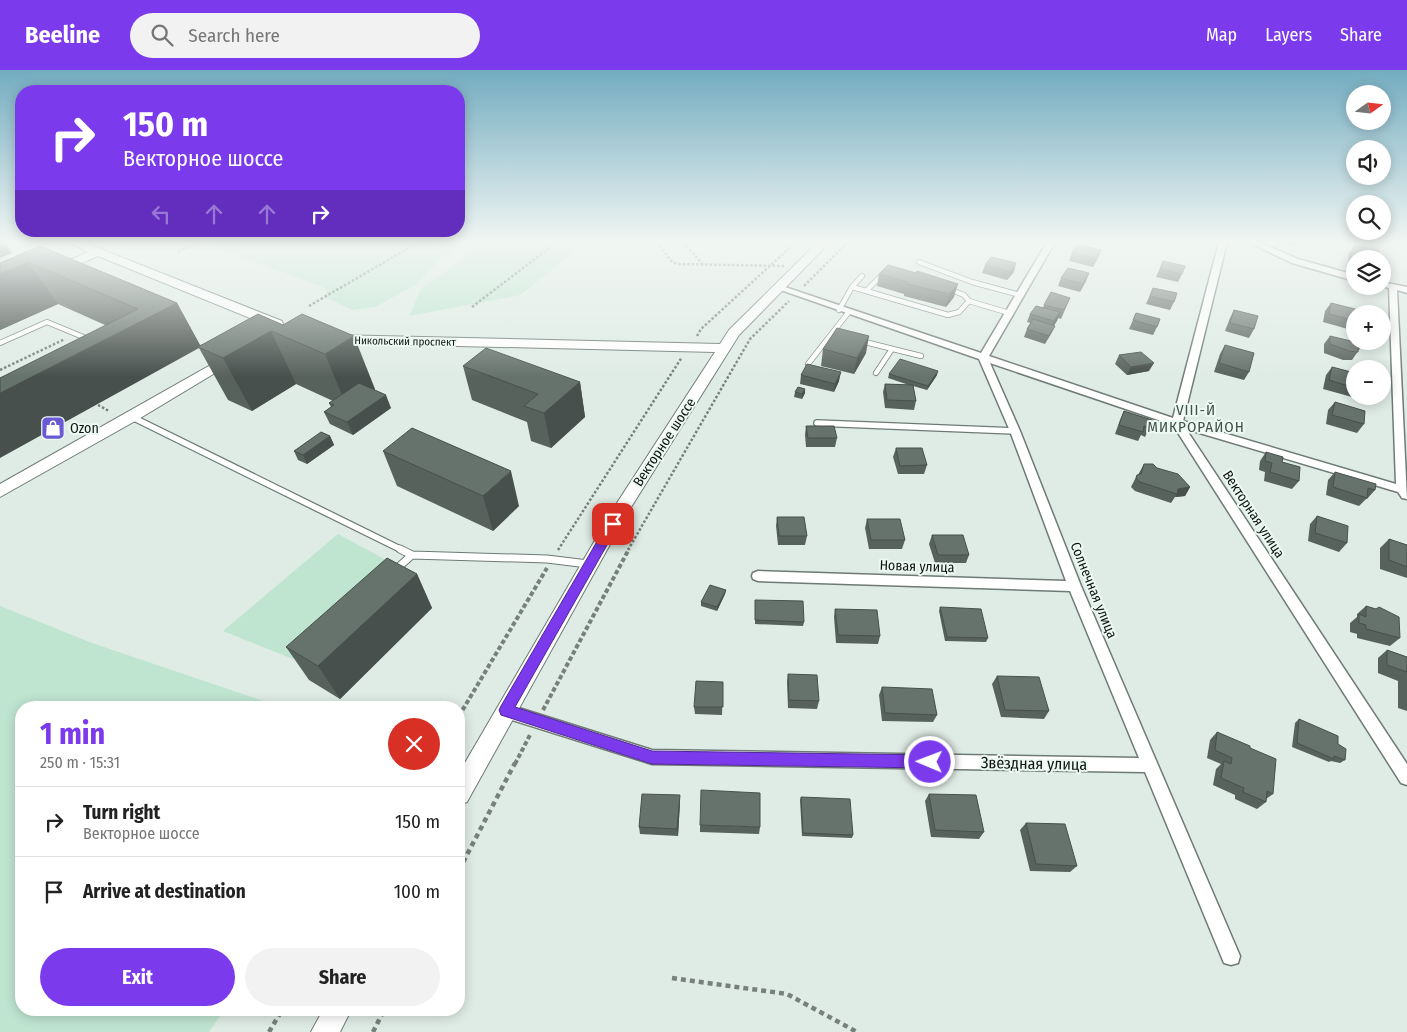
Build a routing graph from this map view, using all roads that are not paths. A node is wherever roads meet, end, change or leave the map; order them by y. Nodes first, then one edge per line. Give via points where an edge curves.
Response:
1 (185, 287) edge
2 (852, 287) joint
3 (869, 287) edge
4 (989, 287) edge
5 (1025, 287) edge
6 (1212, 287) edge
7 (1392, 287) edge
8 (779, 288) joint
9 (946, 288) edge
10 (1407, 290) edge
11 (866, 291) junction
12 (1389, 295) edge
13 (1020, 296) junction
14 (969, 301) junction
15 (844, 311) junction
16 (1009, 313) junction
17 (831, 335) junction
18 (266, 336) edge
19 (321, 337) edge
20 (840, 337) edge
21 (850, 339) edge
22 (93, 342) edge
23 (0, 343) edge
24 (725, 348) junction
25 (892, 349) junction
26 (241, 351) edge
27 (920, 356) dead end
28 (983, 358) junction
29 (808, 364) edge
30 (876, 373) dead end
31 (132, 416) junction
32 (817, 423) dead end
33 (1177, 423) junction
34 (1015, 431) junction
35 (0, 491) edge
36 (1405, 492) edge
37 (412, 555) junction
38 (590, 564) junction
39 (390, 575) edge
40 (758, 576) dead end
41 (1074, 586) junction
42 (506, 710) junction
43 (1149, 765) junction
44 (1407, 778) edge
45 (465, 783) edge
46 (1230, 956) dead end
47 (334, 1016) edge
48 (325, 1032) edge

1 - 18 main road via 284,327
2 - 11 lane
2 - 15 lane
3 - 11 lane
4 - 13 lane
5 - 13 street
6 - 33 street
7 - 10 street
8 - 15 street
8 - 24 main road, Векторное шоссе via 734,333
9 - 14 lane via 964,295
11 - 14 lane via 948,315 959,312
12 - 36 street
13 - 16 street
14 - 16 lane
15 - 17 lane
15 - 28 street
16 - 28 street
17 - 20 lane
17 - 29 lane
19 - 24 main road, Никольский проспект
21 - 25 lane
22 - 23 lane via 47,322
24 - 38 main road, Векторное шоссе
25 - 27 lane
25 - 30 lane
26 - 31 main road
28 - 33 street
28 - 34 street, Солнечная улица
31 - 35 main road
31 - 37 lane
32 - 34 lane
33 - 36 street
33 - 44 street, Векторная улица
34 - 41 street, Солнечная улица
37 - 38 lane
37 - 39 lane
38 - 42 main road, Векторное шоссе
40 - 41 street, Новая улица
41 - 43 street, Солнечная улица
42 - 43 street, Звёздная улица via 652,757
42 - 45 main road, Векторное шоссе
43 - 46 street, Солнечная улица
47 - 48 main road

